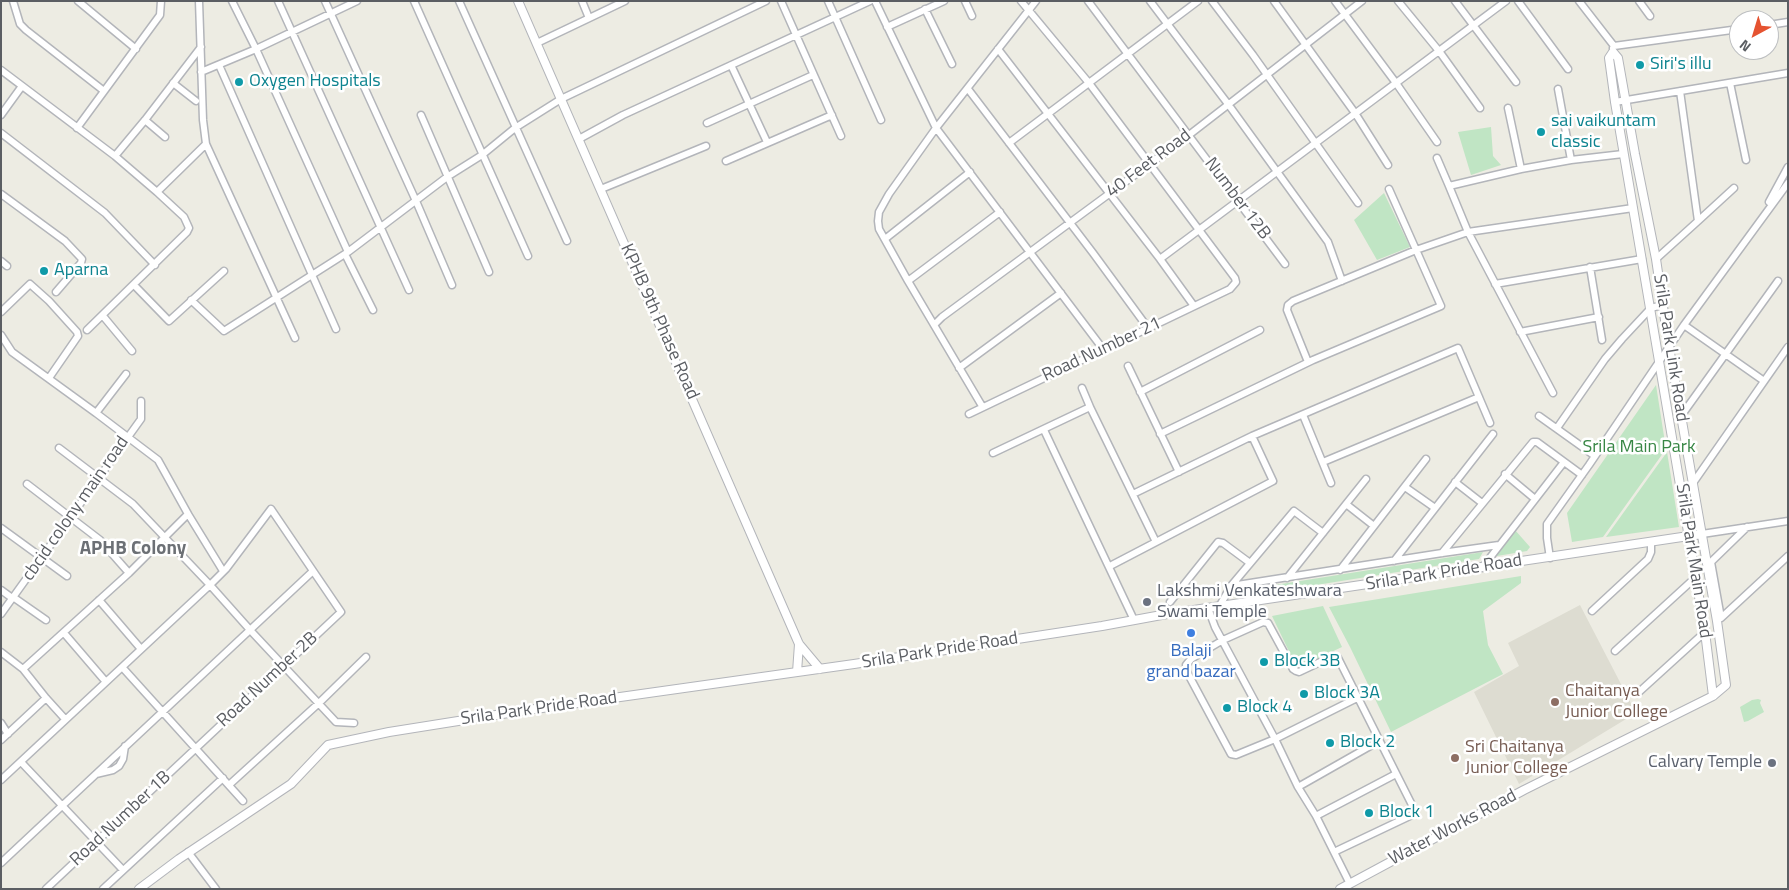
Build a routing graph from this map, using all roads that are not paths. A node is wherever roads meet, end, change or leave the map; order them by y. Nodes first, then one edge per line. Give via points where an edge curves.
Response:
1 (13, 1) edge
2 (78, 1) edge
3 (161, 1) edge
4 (199, 1) edge
5 (232, 1) edge
6 (278, 1) edge
7 (325, 1) edge
8 (356, 1) edge
9 (414, 1) edge
10 (459, 1) edge
11 (518, 1) edge
12 (582, 1) edge
13 (625, 1) edge
14 (766, 1) edge
15 (781, 1) edge
16 (828, 1) edge
17 (870, 1) edge
18 (875, 1) edge
19 (944, 1) edge
20 (965, 1) edge
21 (1021, 1) edge
22 (1036, 1) edge
23 (1088, 1) edge
24 (1150, 1) edge
25 (1198, 1) edge
26 (1212, 1) edge
27 (1274, 1) edge
28 (1335, 1) edge
29 (1362, 1) edge
30 (1398, 1) edge
31 (1456, 1) edge
32 (1506, 1) edge
33 (1518, 1) edge
34 (1579, 1) edge
35 (1639, 1) edge
36 (925, 10) junction
37 (1029, 10) junction
38 (331, 14) junction
39 (1345, 14) junction
40 (972, 16) dead end
41 (1650, 16) dead end
42 (835, 17) junction
43 (590, 18) junction
44 (1167, 24) junction
45 (1474, 25) junction
46 (887, 27) junction
47 (1729, 31) edge
48 (292, 32) junction
49 (796, 34) junction
50 (537, 43) junction
51 (1306, 44) junction
52 (201, 46) junction
53 (136, 49) junction
54 (256, 49) junction
55 (998, 49) junction
56 (1613, 49) junction
57 (1439, 51) junction
58 (1128, 54) junction
59 (952, 64) dead end
60 (218, 65) junction
61 (731, 65) junction
62 (1568, 69) dead end
63 (1, 70) edge
64 (201, 72) junction
65 (1788, 73) edge
66 (1266, 74) junction
67 (813, 75) junction
68 (1516, 82) dead end
69 (173, 83) junction
70 (1089, 83) junction
71 (1396, 83) junction
72 (1730, 83) junction
73 (22, 86) junction
74 (968, 89) junction
75 (1558, 89) dead end
76 (104, 91) junction
77 (1680, 92) junction
78 (561, 99) junction
79 (1626, 100) junction
80 (196, 101) dead end
81 (1615, 102) junction
82 (749, 103) junction
83 (1228, 104) junction
84 (1480, 108) dead end
85 (1508, 108) dead end
86 (1048, 113) junction
87 (1355, 113) junction
88 (1, 115) edge
89 (421, 115) dead end
90 (832, 116) junction
91 (145, 120) junction
92 (881, 120) dead end
93 (707, 123) dead end
94 (77, 128) junction
95 (515, 128) junction
96 (936, 128) junction
97 (1, 134) edge
98 (1189, 135) junction
99 (841, 136) dead end
100 (165, 137) dead end
101 (579, 138) junction
102 (767, 142) junction
103 (1437, 142) dead end
104 (1009, 143) junction
105 (1315, 143) junction
106 (206, 144) junction
107 (706, 146) dead end
108 (1624, 154) junction
109 (482, 155) junction
110 (115, 156) junction
111 (1437, 158) dead end
112 (1571, 160) junction
113 (1746, 160) dead end
114 (726, 161) dead end
115 (1150, 164) junction
116 (1388, 165) dead end
117 (1788, 167) edge
118 (1521, 169) junction
119 (970, 172) junction
120 (1277, 172) junction
121 (447, 177) junction
122 (1788, 182) edge
123 (1449, 186) junction
124 (1389, 188) dead end
125 (1734, 188) dead end
126 (601, 190) junction
127 (158, 192) junction
128 (1110, 193) junction
129 (1, 194) edge
130 (1239, 200) junction
131 (416, 201) junction
132 (1358, 203) dead end
133 (1632, 208) junction
134 (1000, 212) junction
135 (1698, 221) junction
136 (1070, 223) junction
137 (1758, 223) junction
138 (382, 226) junction
139 (1199, 230) junction
140 (1468, 232) junction
141 (885, 239) junction
142 (567, 240) dead end
143 (1416, 250) junction
144 (1030, 252) junction
145 (346, 253) junction
146 (528, 256) dead end
147 (1160, 258) junction
148 (1642, 259) junction
149 (1656, 259) junction
150 (1285, 264) dead end
151 (155, 265) junction
152 (1590, 267) junction
153 (224, 271) dead end
154 (489, 272) dead end
155 (312, 274) junction
156 (908, 281) junction
157 (1342, 281) junction
158 (1778, 281) dead end
159 (1495, 284) junction
160 (134, 285) junction
161 (452, 285) dead end
162 (409, 290) dead end
163 (56, 292) dead end
164 (1061, 293) junction
165 (277, 298) junction
166 (191, 300) junction
167 (1662, 305) junction
168 (1194, 306) junction
169 (1651, 308) junction
170 (373, 310) dead end
171 (1, 312) edge
172 (103, 316) junction
173 (1598, 317) junction
174 (934, 325) junction
175 (1684, 325) junction
176 (1148, 328) junction
177 (336, 329) dead end
178 (87, 330) dead end
179 (1260, 330) dead end
180 (1520, 332) junction
181 (1, 334) edge
182 (294, 338) dead end
183 (1602, 340) dead end
184 (1669, 347) junction
185 (1788, 347) edge
186 (1103, 350) junction
187 (132, 351) dead end
188 (1726, 354) junction
189 (1660, 360) junction
190 (1308, 362) junction
191 (1128, 366) dead end
192 (959, 368) junction
193 (126, 374) dead end
194 (49, 378) junction
195 (1764, 381) junction
196 (1082, 388) dead end
197 (1140, 392) junction
198 (1552, 393) dead end
199 (1479, 397) junction
200 (141, 401) dead end
201 (982, 406) junction
202 (1090, 407) junction
203 (96, 413) junction
204 (969, 414) dead end
205 (1303, 415) junction
206 (1540, 416) dead end
207 (1681, 416) junction
208 (1490, 423) dead end
209 (1557, 428) junction
210 (1044, 430) junction
211 (1160, 434) junction
212 (1493, 434) dead end
213 (1252, 436) junction
214 (127, 437) junction
215 (59, 448) dead end
216 (993, 453) dead end
217 (1595, 456) junction
218 (1426, 459) dead end
219 (1323, 462) junction
220 (1564, 462) junction
221 (1179, 472) junction
222 (1505, 474) junction
223 (1582, 475) junction
224 (98, 477) junction
225 (1366, 479) dead end
226 (1455, 482) junction
227 (1331, 483) dead end
228 (1693, 483) junction
229 (27, 484) dead end
230 (1404, 487) junction
231 (1133, 494) junction
232 (1535, 499) junction
233 (1482, 503) junction
234 (1346, 504) junction
235 (1435, 508) junction
236 (188, 514) junction
237 (71, 516) junction
238 (1788, 521) edge
239 (1374, 526) junction
240 (1747, 527) junction
241 (1, 528) edge
242 (1324, 533) junction
243 (1702, 534) junction
244 (1689, 536) junction
245 (166, 537) junction
246 (1156, 542) junction
247 (1651, 543) junction
248 (1499, 545) junction
249 (1442, 553) junction
250 (1788, 556) edge
251 (42, 557) junction
252 (1550, 558) junction
253 (1394, 561) junction
254 (1250, 564) junction
255 (1110, 566) junction
256 (1482, 568) junction
257 (1340, 570) junction
258 (223, 571) junction
259 (313, 571) junction
260 (129, 573) junction
261 (67, 576) dead end
262 (1696, 577) junction
263 (1287, 578) junction
264 (210, 585) junction
265 (1232, 586) junction
266 (1, 590) edge
267 (13, 598) junction
268 (99, 600) junction
269 (1170, 602) dead end
270 (1219, 607) junction
271 (1208, 608) junction
272 (1592, 611) dead end
273 (1, 614) edge
274 (46, 620) dead end
275 (1134, 620) junction
276 (251, 631) junction
277 (1705, 632) junction
278 (64, 633) junction
279 (1223, 640) junction
280 (799, 644) junction
281 (141, 650) junction
282 (1616, 651) dead end
283 (1, 652) edge
284 (366, 657) dead end
285 (283, 666) junction
286 (122, 667) junction
287 (23, 669) junction
288 (820, 669) junction
289 (797, 672) junction
290 (106, 682) junction
291 (1726, 685) joint
292 (1638, 692) dead end
293 (1713, 696) junction
294 (46, 698) junction
295 (1357, 698) junction
296 (319, 703) junction
297 (163, 712) junction
298 (65, 719) junction
299 (1, 723) edge
300 (354, 723) dead end
301 (8, 734) junction
302 (1275, 739) junction
303 (1, 740) edge
304 (1379, 741) junction
305 (196, 749) junction
306 (21, 762) junction
307 (1396, 774) junction
308 (223, 778) junction
309 (1, 780) edge
310 (229, 785) junction
311 (1298, 787) junction
312 (243, 801) dead end
313 (62, 806) junction
314 (1316, 816) junction
315 (97, 842) junction
316 (188, 852) junction
317 (1334, 852) junction
318 (1, 863) edge
319 (123, 870) junction
320 (1350, 884) junction
321 (46, 889) edge
322 (102, 889) edge
323 (139, 889) edge
324 (216, 889) edge
325 (1340, 889) edge

1 - 76 street via 20,24 26,30
2 - 53 street
3 - 53 street via 160,15
4 - 52 street
5 - 54 street
6 - 48 street
7 - 38 street
8 - 38 street
9 - 109 street
10 - 95 street
11 - 50 street, KPHB 9th Phase Road
12 - 43 street
13 - 43 street
14 - 78 street
15 - 49 street
16 - 42 street
17 - 42 street
18 - 46 street
19 - 36 street
20 - 40 street
21 - 37 street
22 - 37 street
23 - 58 street, Number 12B
24 - 44 street
25 - 44 street
26 - 66 street
27 - 51 street
28 - 39 street
29 - 39 street, 40 Feet Road
30 - 57 street
31 - 45 street
32 - 45 street
33 - 62 street
34 - 56 street
35 - 41 street
36 - 46 street
36 - 59 street
37 - 55 street
37 - 70 street
38 - 48 street
38 - 131 street
39 - 51 street, 40 Feet Road
39 - 71 street
42 - 49 street
42 - 92 street
43 - 50 street
44 - 58 street
44 - 83 street
45 - 57 street
45 - 68 street
46 - 96 street
47 - 56 street
48 - 54 street
48 - 138 street
49 - 61 street
49 - 67 street
50 - 78 street, KPHB 9th Phase Road
51 - 66 street, 40 Feet Road
51 - 87 street
52 - 64 street
52 - 69 street
53 - 76 street
54 - 60 street
54 - 145 street
55 - 74 street
55 - 86 street
56 - 79 street, Srila Park Link Road via 1618,58
56 - 81 street, Srila Park Link Road via 1609,58
57 - 71 street
57 - 84 street
58 - 70 street
58 - 98 street, Number 12B
60 - 64 street
60 - 155 street
61 - 82 street
61 - 101 street
63 - 73 street
64 - 106 street
65 - 72 street
66 - 83 street, 40 Feet Road
66 - 105 street
67 - 82 street
67 - 90 street
69 - 80 street
69 - 91 street
70 - 86 street
70 - 115 street
71 - 87 street
71 - 103 street
72 - 77 street
72 - 113 street
73 - 88 street
73 - 94 street
74 - 96 street
74 - 104 street
75 - 112 street
76 - 94 street
77 - 79 street
77 - 135 street
78 - 95 street
78 - 101 street, KPHB 9th Phase Road
79 - 81 street
79 - 149 street, Srila Park Link Road
81 - 108 street, Srila Park Link Road
82 - 93 street
82 - 102 street
83 - 98 street, 40 Feet Road
83 - 120 street
85 - 118 street
86 - 104 street
86 - 128 street
87 - 105 street
87 - 116 street
89 - 121 street
90 - 99 street
90 - 102 street
91 - 100 street
91 - 110 street
94 - 110 street
95 - 109 street
95 - 142 street
96 - 119 street
96 - 141 street via 879,212 879,229
97 - 151 street via 105,213
98 - 115 street, 40 Feet Road
98 - 130 street, Number 12B
101 - 126 street, KPHB 9th Phase Road
102 - 114 street
104 - 136 street
105 - 120 street
105 - 132 street
106 - 127 street
106 - 165 street
107 - 126 street
108 - 112 street
108 - 133 street, Srila Park Link Road
109 - 121 street
109 - 146 street
110 - 127 street
111 - 123 street
112 - 118 street
115 - 128 street, 40 Feet Road
115 - 139 street
117 - 137 street
118 - 123 street
119 - 134 street
119 - 141 street
120 - 130 street
120 - 157 street via 1328,242
121 - 131 street
121 - 154 street
122 - 137 street
123 - 140 street
124 - 143 street
125 - 135 street
126 - 280 street, KPHB 9th Phase Road
127 - 151 street via 184,217 189,228
128 - 136 street, 40 Feet Road
128 - 147 street
129 - 163 street via 64,241 82,259
130 - 139 street
130 - 150 street, Number 12B
131 - 138 street
131 - 161 street
133 - 140 street
133 - 148 street, Srila Park Link Road
134 - 144 street
134 - 156 street
135 - 149 street
136 - 144 street, 40 Feet Road
136 - 176 street
137 - 175 street
138 - 145 street
138 - 162 street
139 - 147 street
139 - 168 street, Road Number 21 via 1236,282
140 - 143 street
140 - 159 street
141 - 156 street
143 - 157 street
143 - 190 street via 1441,306
144 - 164 street
144 - 174 street, 40 Feet Road
145 - 155 street
145 - 170 street
147 - 168 street
148 - 152 street
148 - 169 street, Srila Park Link Road
149 - 167 street, Srila Park Link Road
151 - 160 street
152 - 159 street
152 - 173 street
153 - 166 street
155 - 165 street
155 - 177 street
156 - 174 street
157 - 190 street via 1288,305
158 - 188 street
159 - 180 street
160 - 166 street via 169,321
160 - 172 street
164 - 186 street
164 - 192 street
165 - 166 street via 224,331
165 - 182 street
167 - 169 street
167 - 184 street, Srila Park Link Road
168 - 176 street, Road Number 21
169 - 189 street, Srila Park Main Road
169 - 209 street via 1605,359
171 - 194 street via 30,284 78,332
172 - 178 street
172 - 187 street
173 - 180 street
173 - 183 street
174 - 192 street
175 - 184 street
175 - 188 street
176 - 186 street, Road Number 21
179 - 197 street
180 - 198 street
181 - 194 street via 12,352
184 - 189 street
184 - 207 street, Srila Park Link Road
185 - 195 street
186 - 201 street, Road Number 21
188 - 195 street
188 - 207 street
189 - 217 street
189 - 244 street, Srila Park Main Road
190 - 211 street
191 - 197 street
192 - 201 street
193 - 203 street
194 - 203 street
195 - 228 street
196 - 202 street
197 - 211 street
199 - 205 street via 1458,348
199 - 208 street
199 - 219 street
200 - 214 street, cbcid colony main road via 141,419
201 - 204 street, Road Number 21
202 - 210 street
202 - 231 street
203 - 214 street
205 - 213 street
205 - 219 street
206 - 209 street
207 - 228 street, Srila Park Link Road
209 - 217 street
210 - 216 street
210 - 255 street
211 - 221 street
212 - 226 street
213 - 221 street
213 - 246 street via 1273,481
214 - 224 street, cbcid colony main road
214 - 236 street via 158,460
215 - 224 street
217 - 223 street
218 - 230 street
219 - 227 street
220 - 222 street via 1533,442
220 - 223 street
220 - 232 street
221 - 231 street
222 - 232 street
222 - 233 street
223 - 252 street via 1547,524
224 - 237 street, cbcid colony main road
224 - 245 street
225 - 234 street
226 - 233 street
226 - 235 street
228 - 243 street, Srila Park Link Road
229 - 237 street
230 - 235 street
230 - 239 street
231 - 246 street
232 - 248 street
233 - 249 street
234 - 239 street
234 - 242 street
235 - 253 street
236 - 245 street
236 - 258 street
237 - 251 street, cbcid colony main road
237 - 260 street via 100,540
238 - 240 street, Srila Park Pride Road
239 - 257 street
240 - 243 street, Srila Park Pride Road
240 - 250 street via 1712,562 1721,618
241 - 251 street
242 - 254 street via 1294,511
242 - 263 street
243 - 244 street, Srila Park Pride Road
243 - 291 street, Srila Park Link Road
244 - 247 street, Srila Park Pride Road
244 - 262 street, Srila Park Main Road
245 - 260 street
245 - 264 street
246 - 255 street
247 - 252 street, Srila Park Pride Road
247 - 272 street via 1648,559
248 - 249 street
248 - 256 street
249 - 253 street
251 - 261 street
251 - 267 street, cbcid colony main road
252 - 256 street, Srila Park Pride Road
253 - 257 street
254 - 265 street
254 - 269 street via 1218,542
255 - 275 street
256 - 270 street, Srila Park Pride Road
257 - 263 street
258 - 259 street via 270,508
258 - 264 street
259 - 276 street
259 - 285 street, Road Number 2B via 341,612
260 - 268 street
262 - 277 street, Srila Park Main Road
262 - 282 street
263 - 265 street
264 - 276 street
264 - 281 street
265 - 270 street
266 - 267 street
267 - 273 street, cbcid colony main road
267 - 274 street
268 - 278 street
268 - 281 street
270 - 271 street, Srila Park Pride Road
271 - 275 street, Srila Park Pride Road
271 - 279 street
275 - 288 street, Srila Park Pride Road
276 - 285 street
276 - 297 street
277 - 292 street
277 - 293 street, Srila Park Main Road
278 - 287 street
278 - 290 street
279 - 295 street via 1266,622 1293,669 1299,672 1336,656
279 - 302 street
279 - 302 street via 1190,659 1186,664 1187,672 1231,754 1236,755
280 - 288 street, KPHB 9th Phase Road
280 - 289 street, KPHB 9th Phase Road
281 - 286 street
283 - 287 street
284 - 296 street
285 - 296 street
285 - 305 street, Road Number 2B
286 - 290 street
286 - 297 street
287 - 294 street
288 - 289 street, Srila Park Pride Road
289 - 316 street, Srila Park Pride Road via 521,711 328,745 291,784
290 - 298 street
291 - 293 street, Water Works Road
293 - 320 street, Water Works Road via 1524,790
294 - 298 street
294 - 301 street
295 - 302 street
295 - 304 street
296 - 300 street via 336,722
296 - 310 street
297 - 305 street
297 - 313 street via 125,746 119,766 96,774
298 - 306 street
299 - 301 street
301 - 303 street
302 - 311 street
304 - 307 street
304 - 311 street
305 - 308 street
305 - 315 street, Road Number 1B
306 - 309 street
306 - 313 street
307 - 314 street
307 - 317 street via 1412,805 1412,815
308 - 310 street
308 - 319 street
310 - 312 street
311 - 314 street
313 - 315 street
313 - 318 street
314 - 317 street
315 - 319 street
315 - 321 street, Road Number 1B
316 - 323 street, Srila Park Pride Road
316 - 324 street
317 - 320 street
319 - 322 street
320 - 325 street, Water Works Road

